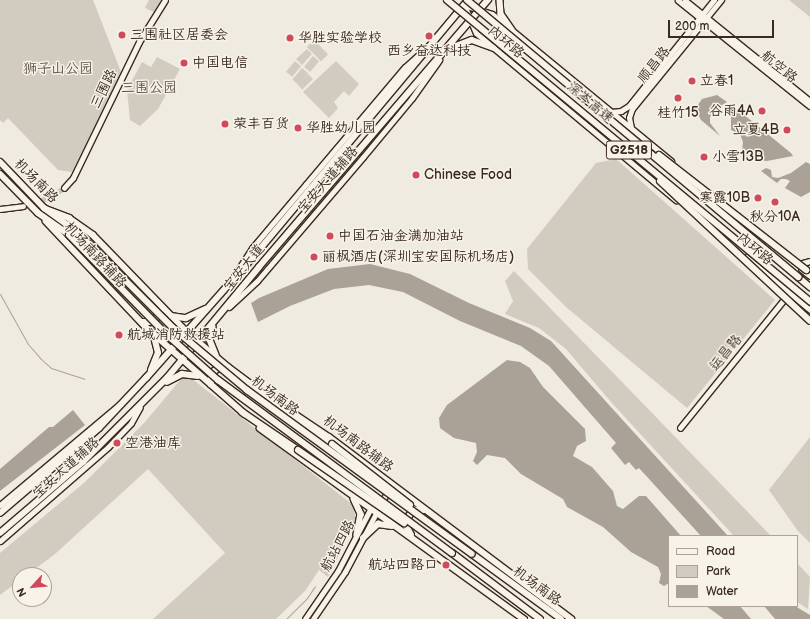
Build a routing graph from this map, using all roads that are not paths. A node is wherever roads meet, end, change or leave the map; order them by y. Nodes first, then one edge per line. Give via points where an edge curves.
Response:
1 (165, 0) edge
2 (447, 0) edge
3 (488, 0) edge
4 (500, 0) edge
5 (678, 0) edge
6 (685, 0) edge
7 (714, 0) edge
8 (721, 0) edge
9 (466, 2) edge
10 (480, 10) junction
11 (703, 18) junction
12 (471, 22) junction
13 (512, 30) junction
14 (494, 48) junction
15 (447, 50) junction
16 (810, 101) edge
17 (810, 106) edge
18 (611, 112) junction
19 (631, 128) junction
20 (623, 130) junction
21 (621, 144) junction
22 (0, 162) edge
23 (0, 174) edge
24 (64, 188) tunnel mouth
25 (23, 206) tunnel mouth
26 (44, 208) junction
27 (0, 209) edge
28 (43, 218) junction
29 (810, 261) edge
30 (795, 264) junction
31 (810, 273) edge
32 (810, 276) edge
33 (810, 286) edge
34 (789, 293) junction
35 (810, 301) edge
36 (157, 304) junction
37 (208, 307) junction
38 (810, 310) edge
39 (165, 311) junction
40 (139, 320) junction
41 (810, 321) edge
42 (215, 322) junction
43 (146, 328) junction
44 (187, 332) junction
45 (198, 342) junction
46 (171, 350) junction
47 (182, 360) junction
48 (222, 363) junction
49 (228, 367) junction
50 (146, 378) junction
51 (204, 379) junction
52 (158, 388) junction
53 (214, 388) junction
54 (127, 398) junction
55 (269, 398) junction
56 (140, 407) junction
57 (242, 412) junction
58 (680, 428) dead end
59 (386, 480) junction
60 (392, 484) junction
61 (345, 490) junction
62 (0, 505) edge
63 (370, 508) junction
64 (426, 511) junction
65 (376, 512) junction
66 (0, 513) edge
67 (405, 532) junction
68 (0, 533) edge
69 (357, 535) junction
70 (363, 538) junction
71 (0, 540) edge
72 (458, 544) junction
73 (423, 546) junction
74 (452, 553) junction
75 (305, 619) edge
76 (313, 619) edge
77 (524, 619) edge
78 (540, 619) edge
79 (561, 619) edge
80 (571, 619) edge

1 - 24 street, 三围路 via 139,42 73,178
2 - 21 highway, 深岑高速 / G2518, bridge
3 - 10 main road, 宝安大道
4 - 13 main road via 502,14
5 - 11 street, 航空路
6 - 11 street, 航空路
7 - 11 street, 顺昌路
8 - 11 street, 顺昌路
9 - 10 main road, 内环路
9 - 12 main road, 内环路
9 - 20 highway, 深岑高速 / G2518, bridge
9 - 37 main road, 宝安大道
10 - 12 main road, 宝安大道
10 - 13 main road, 内环路 via 490,13
11 - 16 street, 航空路
11 - 17 street, 航空路
11 - 18 street, 顺昌路 via 629,106 621,111
11 - 19 street, 顺昌路 via 632,109 629,118
12 - 14 main road, 内环路 via 476,33
12 - 15 main road, 宝安大道
13 - 18 main road, 内环路
14 - 15 main road via 472,40
14 - 34 main road, 内环路
15 - 42 main road, 宝安大道 via 264,261
18 - 19 main road, 内环路
19 - 30 main road, 内环路
20 - 31 highway, bridge via 684,173
20 - 33 highway, 深岑高速 / G2518, bridge
21 - 35 highway, 深岑高速 / G2518, bridge
21 - 41 highway, bridge
22 - 26 highway, 机场南路
23 - 28 highway, 机场南路
25 - 27 street
26 - 36 main road, 机场南路辅路 via 69,218 93,235
26 - 72 highway, 机场南路, bridge via 76,230 173,328 247,390
28 - 40 main road, 机场南路辅路
28 - 74 highway, 机场南路, bridge via 69,235 165,333 208,371 262,415
29 - 30 street
30 - 32 main road, 内环路
34 - 38 main road, 内环路
34 - 58 street, 运昌路
36 - 39 main road, 机场南路辅路
36 - 40 main road via 160,312 156,320 148,324
37 - 39 main road via 182,318
37 - 44 main road, 宝安大道
39 - 44 main road, 机场南路辅路
40 - 43 main road, 机场南路辅路
42 - 45 main road, 宝安大道
42 - 48 main road via 210,344
43 - 46 main road, 机场南路辅路
43 - 50 main road via 159,349
44 - 45 main road, 机场南路辅路
44 - 46 main road, 宝安大道
45 - 47 main road, 宝安大道
45 - 48 main road, 机场南路辅路
46 - 47 main road, 机场南路辅路
46 - 50 main road, 宝安大道
47 - 51 main road, 机场南路辅路
47 - 52 main road, 宝安大道
48 - 49 main road, 机场南路辅路
49 - 53 main road via 218,367 211,373 210,379
49 - 55 main road, 机场南路辅路
50 - 54 main road, 宝安大道
51 - 52 main road via 193,374 182,374
51 - 53 main road, 机场南路辅路
52 - 56 main road, 宝安大道
53 - 57 main road, 机场南路辅路
54 - 62 main road, 宝安大道辅路
54 - 66 main road, 宝安大道 via 85,442
55 - 59 main road, 机场南路辅路 via 313,425
55 - 72 highway, bridge via 332,444
56 - 68 main road, 宝安大道 via 83,462
56 - 71 main road, 宝安大道辅路 via 131,423 108,447
57 - 61 main road, 机场南路辅路
57 - 74 highway, bridge via 379,507
59 - 60 main road, 机场南路辅路
59 - 63 street, 航站四路
60 - 64 main road, 机场南路辅路
60 - 65 street, 航站四路
61 - 63 main road, 机场南路辅路
61 - 69 main road via 361,511
63 - 65 main road, 机场南路辅路
63 - 69 street, 航站四路
64 - 73 main road via 414,510 406,520 407,529
64 - 80 main road, 机场南路辅路
65 - 67 main road, 机场南路辅路
65 - 70 street, 航站四路
67 - 70 main road via 382,524 375,526
67 - 73 main road, 机场南路辅路
69 - 75 street, 航站四路 via 328,588
70 - 76 street, 航站四路 via 339,582
72 - 79 highway, 机场南路, bridge
73 - 77 main road, 机场南路辅路
74 - 78 highway, 机场南路

